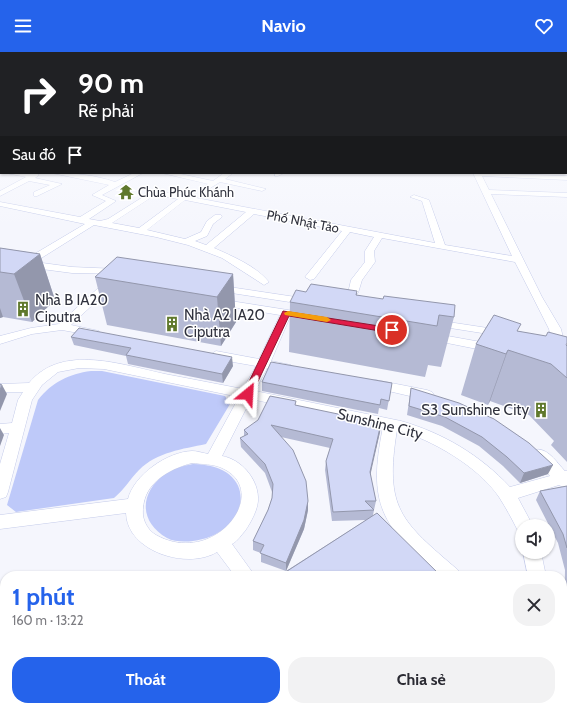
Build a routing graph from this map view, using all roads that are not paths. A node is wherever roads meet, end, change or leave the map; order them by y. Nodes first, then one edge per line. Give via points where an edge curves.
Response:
1 (18, 174) edge
2 (79, 174) edge
3 (137, 174) edge
4 (172, 174) edge
5 (228, 174) edge
6 (478, 174) edge
7 (482, 174) edge
8 (113, 175) dead end
9 (534, 175) edge
10 (33, 176) edge
11 (567, 178) edge
12 (101, 180) junction
13 (216, 182) junction
14 (0, 184) edge
15 (115, 185) junction
16 (528, 185) junction
17 (14, 186) junction
18 (262, 189) dead end
19 (487, 192) junction
20 (56, 193) dead end
21 (0, 194) edge
22 (567, 195) edge
23 (414, 197) dead end
24 (188, 198) junction
25 (0, 204) edge
26 (252, 211) junction
27 (218, 217) dead end
28 (80, 220) junction
29 (96, 223) junction
30 (348, 229) junction
31 (140, 231) junction
32 (380, 235) junction
33 (184, 242) junction
34 (441, 247) junction
35 (207, 249) junction
36 (520, 260) junction
37 (11, 264) junction
38 (25, 264) junction
39 (0, 265) edge
40 (72, 270) junction
41 (310, 277) dead end
42 (12, 279) edge
43 (264, 282) dead end
44 (108, 284) junction
45 (124, 286) edge
46 (207, 286) edge
47 (353, 293) edge
48 (209, 300) edge
49 (316, 304) edge
50 (286, 313) junction
51 (318, 318) edge
52 (426, 321) edge
53 (62, 327) junction
54 (419, 335) edge
55 (512, 335) edge
56 (108, 336) edge
57 (0, 340) edge
58 (542, 340) edge
59 (562, 343) edge
60 (501, 350) edge
61 (201, 353) edge
62 (263, 364) junction
63 (302, 371) edge
64 (364, 382) edge
65 (32, 387) junction
66 (0, 388) edge
67 (248, 394) junction
68 (438, 398) edge
69 (391, 424) junction
70 (528, 445) edge
71 (214, 458) junction
72 (566, 479) edge
73 (0, 492) edge
74 (506, 495) junction
75 (135, 505) junction
76 (522, 519) edge
77 (0, 522) edge
78 (220, 542) junction
79 (533, 559) edge
80 (242, 571) edge
81 (446, 571) edge
82 (535, 571) edge

1 - 10 street
2 - 12 street
3 - 15 street
4 - 13 street
5 - 13 street
6 - 19 street
7 - 16 street
8 - 12 street
9 - 11 street
9 - 16 street
10 - 17 street
10 - 20 street via 58,184 41,193
12 - 15 street
13 - 18 street
13 - 24 street
14 - 17 street
15 - 28 street via 96,195 112,201
16 - 19 street
16 - 22 street
17 - 21 street
19 - 36 street
23 - 34 street via 425,200
24 - 26 street, Phố Nhật Tảo
24 - 29 street, Phố Nhật Tảo via 154,192 111,221
24 - 31 street
25 - 28 street
26 - 30 street, Phố Nhật Tảo
26 - 35 street
27 - 33 street via 210,223 204,234
28 - 29 street
29 - 31 street
29 - 38 street, Phố Nhật Tảo
30 - 32 street, Phố Nhật Tảo
30 - 41 street
31 - 33 street
32 - 34 street, Phố Nhật Tảo
32 - 47 street via 371,247 368,255 370,262 364,273 357,278
33 - 35 street
34 - 36 street, Phố Nhật Tảo
35 - 43 street via 241,265
36 - 59 street
37 - 38 street
37 - 39 street
37 - 42 street
38 - 40 street
40 - 44 street
40 - 44 street via 124,273
44 - 45 street
44 - 53 street
46 - 49 street
48 - 50 street
50 - 51 street
50 - 62 street
52 - 55 street
53 - 56 street
53 - 57 street via 31,331
54 - 60 street
58 - 59 street
61 - 62 street
62 - 63 street
62 - 67 street
64 - 68 street
65 - 66 street
65 - 67 street, Sunshine City via 39,377 55,369 83,363
65 - 73 street via 25,400
67 - 69 street, Sunshine City
67 - 71 street
69 - 74 street, Sunshine City via 421,432 442,442 487,475
69 - 81 street via 384,467 385,489 389,503 396,521
70 - 72 street
71 - 75 street via 192,457 175,461 159,469 146,480 137,494
71 - 78 street via 237,470 246,481 250,495 248,511 240,527
72 - 74 street
74 - 76 street, Sunshine City
75 - 77 street
75 - 78 street via 137,525 147,539 163,548 183,552 205,549
78 - 80 street
79 - 82 street

